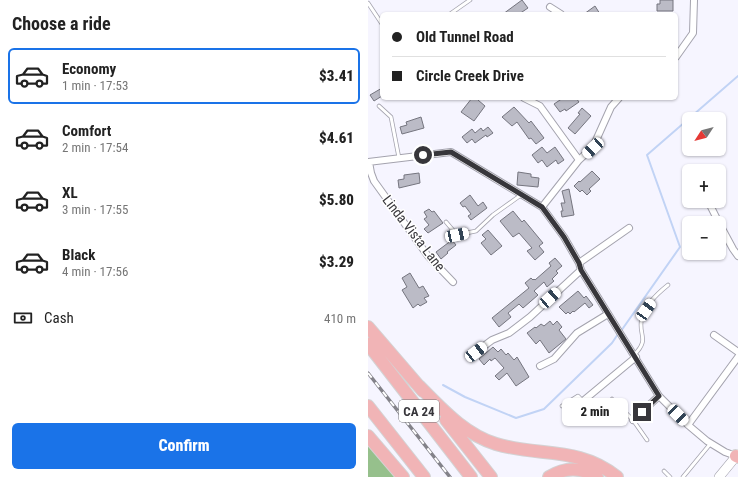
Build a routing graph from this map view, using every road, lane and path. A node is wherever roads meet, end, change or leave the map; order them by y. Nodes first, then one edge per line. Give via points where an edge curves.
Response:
1 (470, 0) edge
2 (694, 0) edge
3 (368, 3) edge
4 (550, 7) dead end
5 (453, 12) edge
6 (558, 12) edge
7 (380, 21) edge
8 (678, 53) edge
9 (528, 100) edge
10 (617, 100) edge
11 (379, 106) dead end
12 (399, 158) junction
13 (579, 160) junction
14 (369, 162) edge
15 (522, 195) junction
16 (542, 207) junction
17 (446, 222) dead end
18 (629, 228) dead end
19 (726, 236) edge
20 (738, 256) edge
21 (579, 263) junction
22 (581, 270) junction
23 (453, 282) dead end
24 (668, 285) dead end
25 (608, 314) junction
26 (368, 327) edge
27 (714, 335) dead end
28 (368, 344) edge
29 (473, 352) dead end
30 (738, 352) edge
31 (635, 356) junction
32 (738, 358) edge
33 (540, 366) dead end
34 (419, 386) junction
35 (659, 396) junction
36 (612, 399) dead end
37 (583, 401) joint
38 (368, 406) edge
39 (562, 406) dead end
40 (633, 420) junction
41 (688, 425) junction
42 (368, 436) edge
43 (647, 440) dead end
44 (711, 443) junction
45 (738, 455) edge
46 (664, 471) dead end
47 (401, 475) edge
48 (424, 477) edge
49 (471, 477) edge
50 (491, 477) edge
51 (549, 477) edge
52 (597, 477) edge
53 (617, 477) edge
54 (670, 477) edge
55 (683, 477) edge
56 (719, 477) edge

1 - 5 lane
2 - 8 street via 693,33
3 - 7 lane
4 - 6 street
9 - 13 street via 540,106
10 - 13 street via 611,107 593,148
11 - 12 lane via 391,117
12 - 14 street
12 - 15 street via 451,152
13 - 16 street
14 - 23 street, Linda Vista Lane via 374,181 428,256
15 - 16 street
15 - 17 lane via 493,215 476,231 457,235
16 - 21 street
18 - 21 street
19 - 20 street
21 - 22 street
22 - 25 street
22 - 29 street via 510,333
24 - 31 lane via 643,315 641,329 644,342
25 - 31 street
25 - 33 street via 577,333 554,359
26 - 34 highway
27 - 30 street
28 - 49 highway, CA 24
31 - 35 street
31 - 37 street
32 - 41 street
34 - 50 highway
34 - 53 highway via 456,422 481,438 510,447 579,457 604,467
35 - 40 street
35 - 41 street
36 - 40 lane
37 - 39 lane via 578,396
38 - 48 highway, CA 24
40 - 43 lane
41 - 44 street
42 - 47 highway
44 - 45 street via 725,452
44 - 55 lane
45 - 56 main road
46 - 54 lane
51 - 52 highway via 574,469

